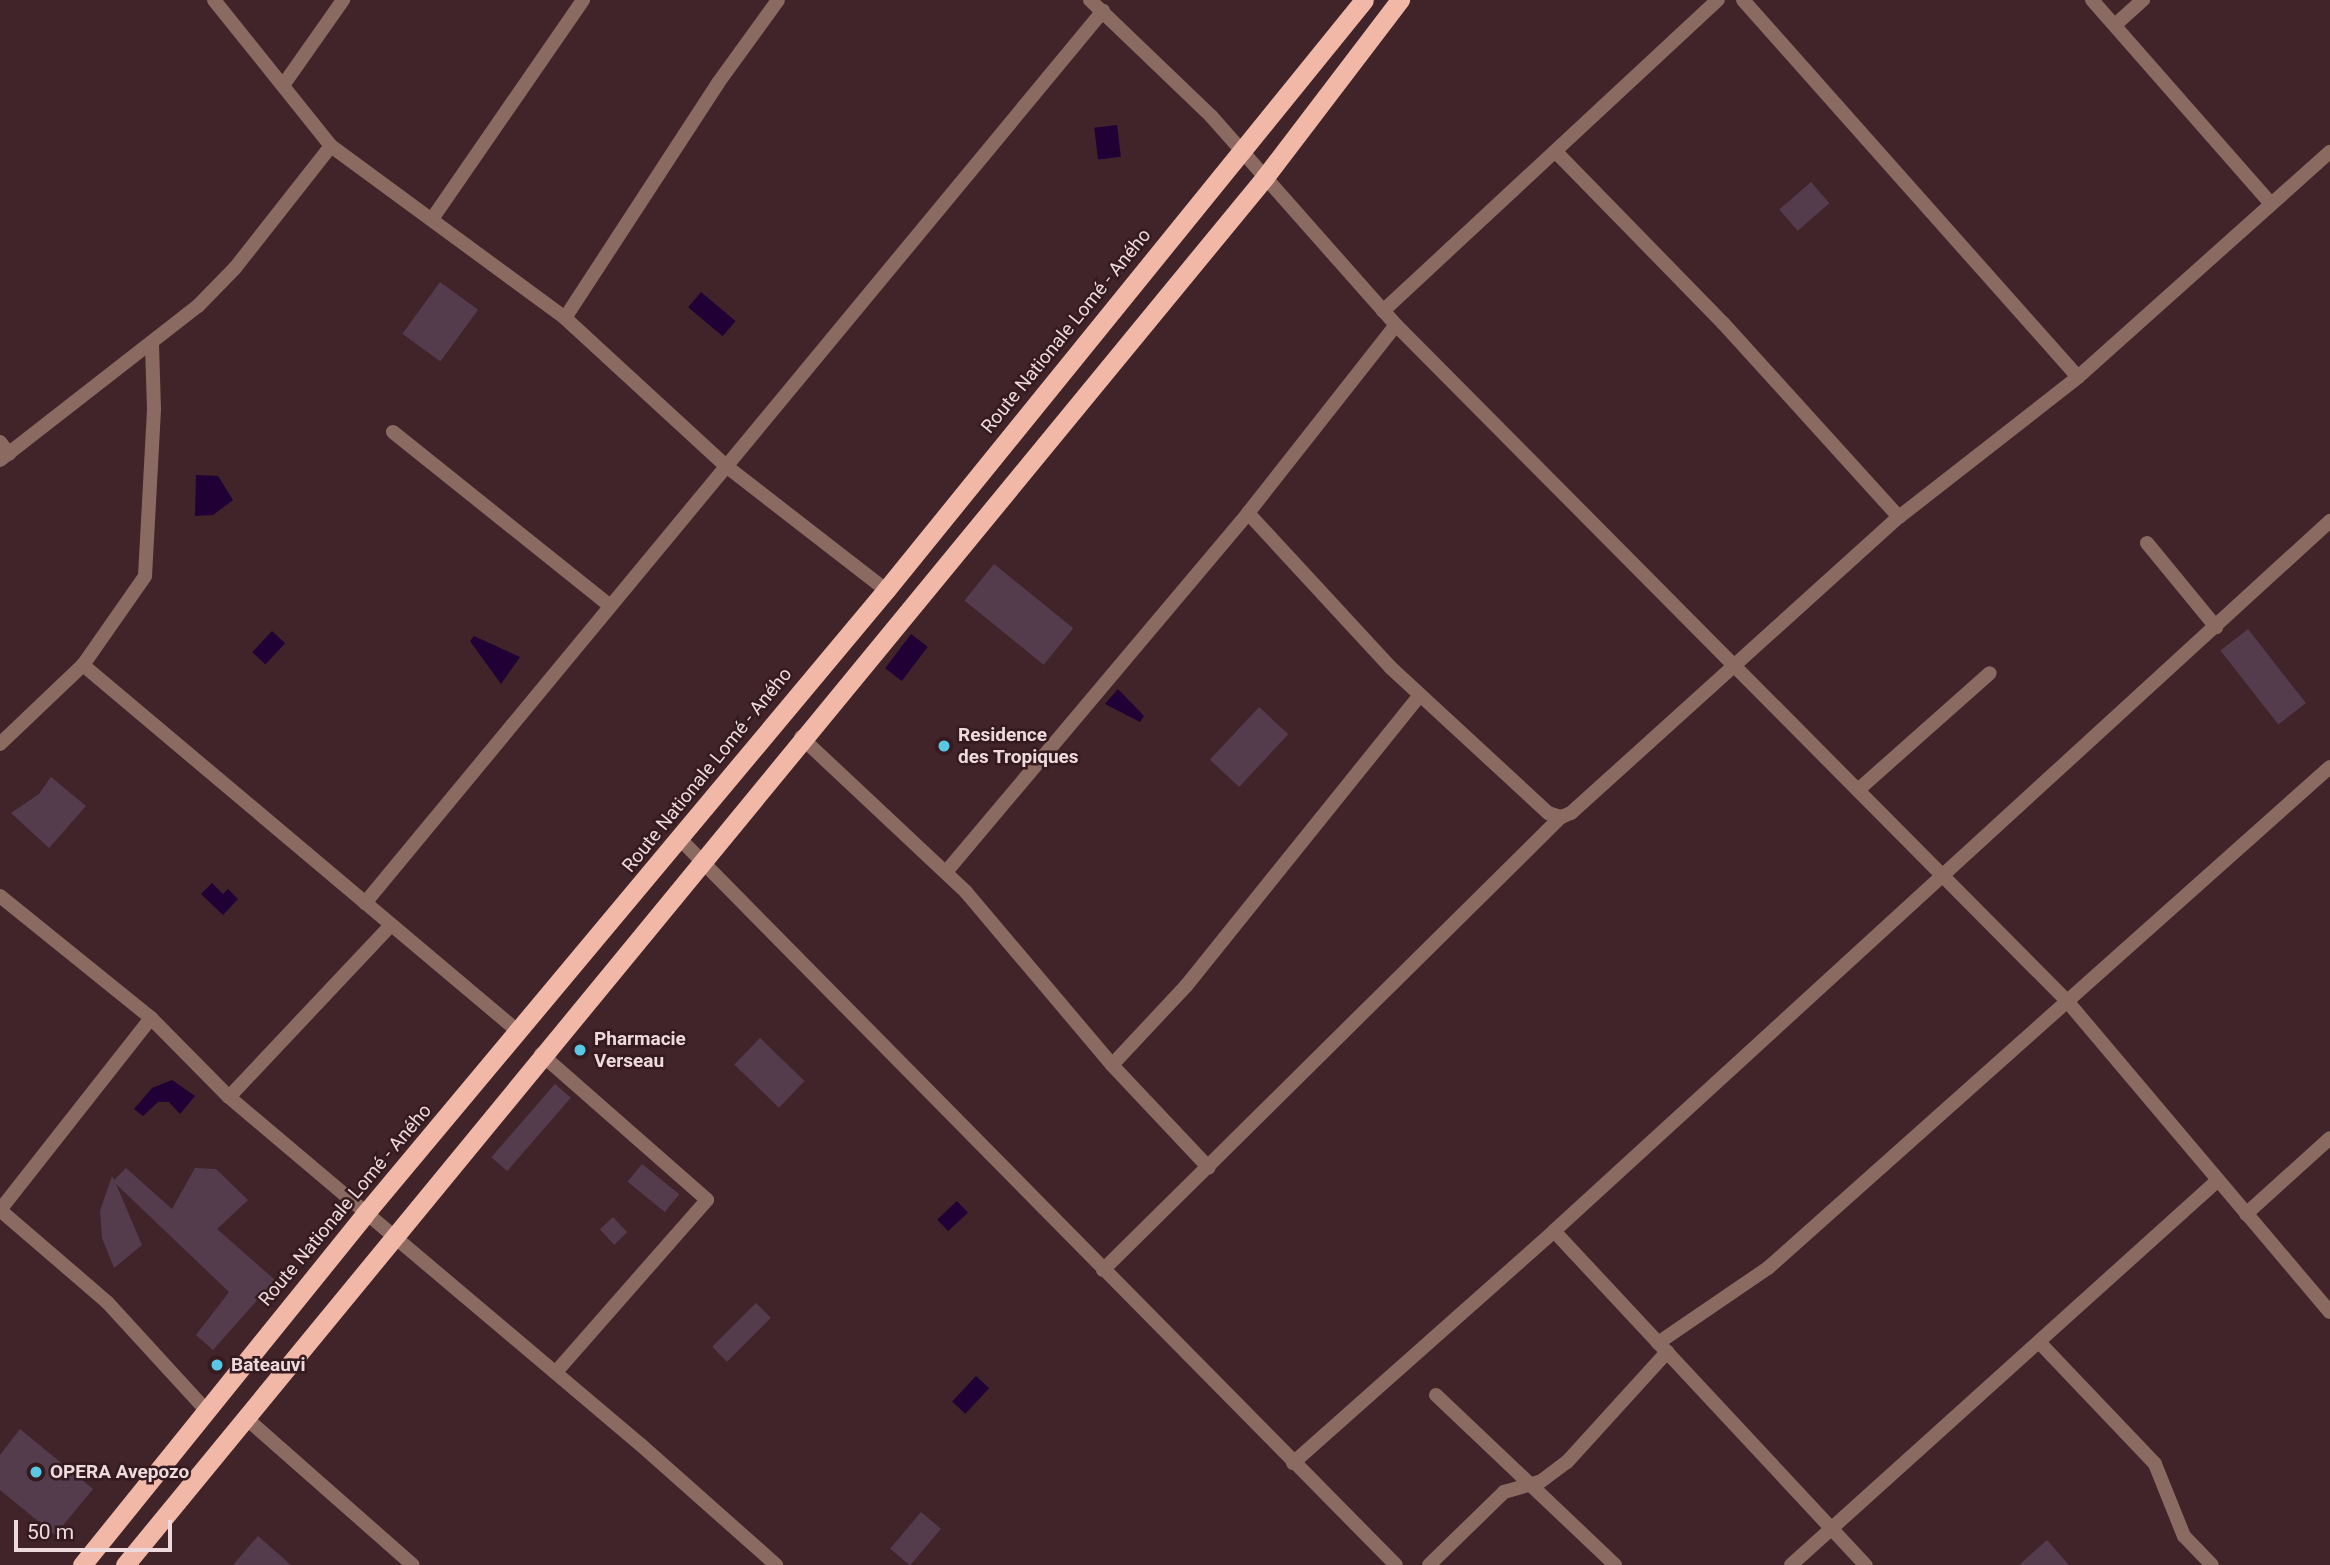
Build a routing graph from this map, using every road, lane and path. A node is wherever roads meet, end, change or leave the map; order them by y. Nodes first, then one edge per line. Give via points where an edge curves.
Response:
1 (214, 0) edge
2 (344, 0) edge
3 (583, 0) edge
4 (778, 0) edge
5 (1090, 0) edge
6 (1364, 0) edge
7 (1400, 0) edge
8 (1718, 0) edge
9 (1744, 0) edge
10 (2092, 0) edge
11 (2143, 0) edge
12 (1103, 11) junction
13 (2115, 25) junction
14 (284, 84) junction
15 (331, 146) junction
16 (1240, 152) junction
17 (2330, 152) edge
18 (1558, 153) junction
19 (1265, 177) junction
20 (2271, 204) junction
21 (432, 219) junction
22 (1383, 311) junction
23 (565, 318) junction
24 (1396, 325) junction
25 (152, 346) junction
26 (2078, 377) junction
27 (393, 432) dead end
28 (3, 452) edge
29 (726, 466) junction
30 (1248, 513) junction
31 (1899, 517) junction
32 (2330, 521) edge
33 (2147, 543) dead end
34 (886, 590) junction
35 (610, 606) junction
36 (2216, 626) junction
37 (83, 664) junction
38 (1732, 665) junction
39 (1990, 673) dead end
40 (1420, 695) junction
41 (801, 737) junction
42 (0, 744) edge
43 (2330, 767) edge
44 (1858, 790) junction
45 (1561, 817) junction
46 (679, 838) junction
47 (701, 858) junction
48 (946, 872) junction
49 (1941, 873) junction
50 (0, 897) edge
51 (365, 903) junction
52 (391, 925) junction
53 (2067, 1001) junction
54 (151, 1018) junction
55 (520, 1033) junction
56 (541, 1054) junction
57 (1112, 1065) junction
58 (229, 1097) junction
59 (2330, 1138) edge
60 (1209, 1168) junction
61 (2218, 1180) junction
62 (0, 1210) edge
63 (2246, 1214) junction
64 (364, 1215) junction
65 (1554, 1231) junction
66 (391, 1237) junction
67 (1103, 1270) junction
68 (2330, 1312) edge
69 (2039, 1342) junction
70 (1663, 1347) junction
71 (556, 1372) junction
72 (1436, 1395) dead end
73 (207, 1411) junction
74 (246, 1418) junction
75 (1293, 1463) junction
76 (1528, 1485) junction
77 (1834, 1528) junction
78 (82, 1565) edge
79 (125, 1565) edge
80 (413, 1565) edge
81 (775, 1565) edge
82 (1396, 1565) edge
83 (1429, 1565) edge
84 (1615, 1565) edge
85 (1791, 1565) edge
86 (1866, 1565) edge
87 (2212, 1565) edge

1 - 14 street
2 - 14 street
3 - 21 street
4 - 23 street
5 - 12 street
6 - 16 highway, Route Nationale Lomé - Aného
7 - 19 highway
8 - 18 street
9 - 26 street
10 - 13 street
11 - 13 street
12 - 16 street via 1211,116
12 - 29 street
13 - 20 street
14 - 15 street
15 - 21 street
15 - 25 street via 235,268
16 - 19 street
16 - 34 highway, Route Nationale Lomé - Aného
17 - 20 street
18 - 22 street
18 - 31 street via 1723,323
19 - 22 street
19 - 41 highway
20 - 26 street
21 - 23 street
22 - 24 street
23 - 29 street
24 - 30 street
24 - 38 street
25 - 28 street
25 - 37 street via 154,409 145,576
26 - 31 street
27 - 35 street
29 - 34 street
29 - 35 street
30 - 40 street
30 - 48 street
31 - 38 street
32 - 36 street
33 - 36 street
34 - 46 highway, Route Nationale Lomé - Aného
35 - 51 street
36 - 49 street
37 - 42 street
37 - 51 street
38 - 44 street
38 - 45 street via 1571,813
39 - 44 street
40 - 45 street via 1548,813
40 - 57 street via 1186,986
41 - 47 highway
41 - 48 street
43 - 53 street
44 - 49 street
45 - 60 street
46 - 47 street
46 - 55 highway, Route Nationale Lomé - Aného
47 - 56 highway
47 - 67 street
48 - 57 street
49 - 53 street
49 - 65 street
50 - 54 street
51 - 52 street
52 - 55 street
52 - 58 street
53 - 61 street
53 - 70 street via 1768,1268
54 - 58 street
54 - 62 street
55 - 64 highway, Route Nationale Lomé - Aného
56 - 66 highway
56 - 71 street via 707,1200
57 - 60 street
58 - 64 street
59 - 63 street
60 - 67 street
61 - 63 street
61 - 69 street
62 - 73 street via 107,1302
63 - 68 street
64 - 66 street
64 - 73 highway, Route Nationale Lomé - Aného
65 - 70 street
65 - 75 street
66 - 71 street
66 - 74 highway
67 - 75 street
69 - 77 street
69 - 87 street via 2155,1464 2184,1536
70 - 76 street via 1567,1462 1547,1478
70 - 77 street
71 - 81 street
72 - 76 street
73 - 78 highway, Route Nationale Lomé - Aného
74 - 79 highway
74 - 80 street
75 - 82 street
76 - 83 street via 1500,1496
76 - 84 street
77 - 85 street
77 - 86 street

